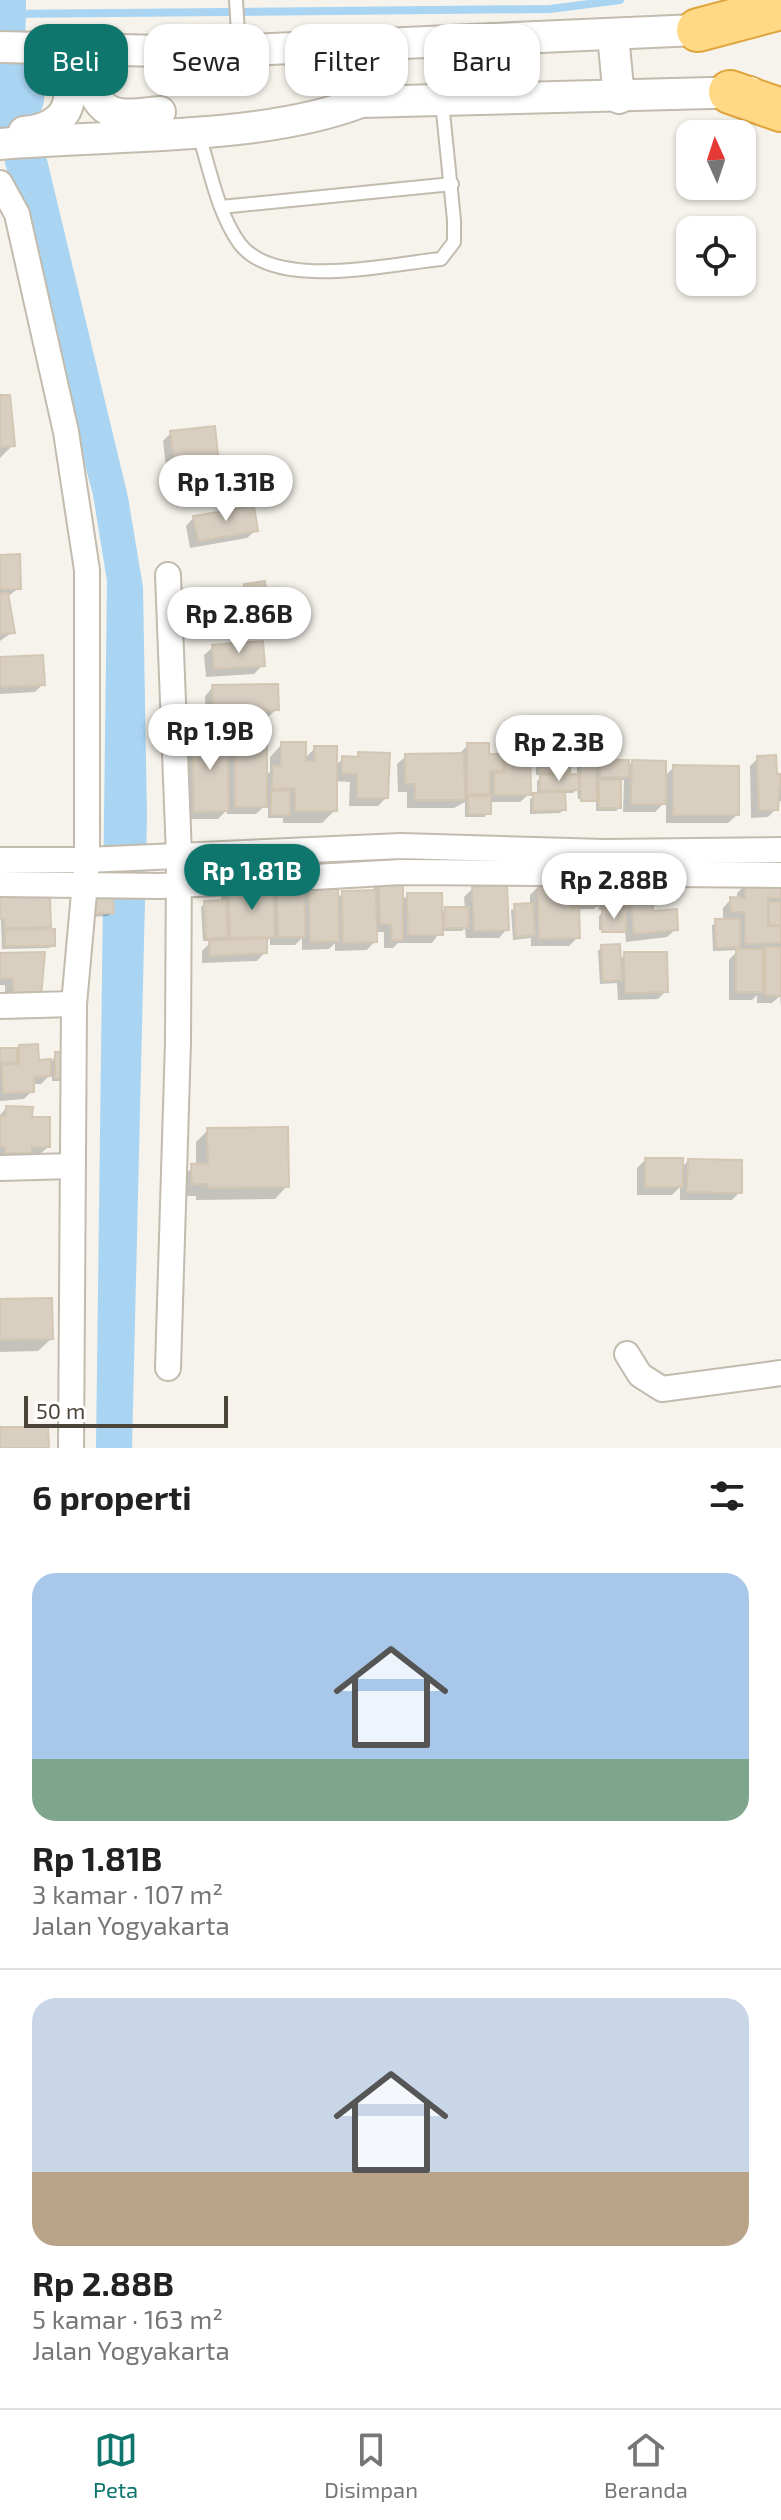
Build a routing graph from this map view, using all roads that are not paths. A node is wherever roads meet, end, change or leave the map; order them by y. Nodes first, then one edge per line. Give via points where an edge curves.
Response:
1 (236, 2) edge
2 (781, 8) edge
3 (237, 24) edge
4 (781, 24) edge
5 (698, 30) junction
6 (613, 35) junction
7 (269, 41) edge
8 (20, 47) edge
9 (781, 91) edge
10 (730, 92) junction
11 (95, 96) edge
12 (619, 98) junction
13 (361, 102) junction
14 (442, 102) junction
15 (781, 110) edge
16 (198, 130) junction
17 (0, 134) edge
18 (52, 134) junction
19 (0, 144) edge
20 (0, 183) edge
21 (452, 184) junction
22 (221, 207) junction
23 (168, 575) dead end
24 (781, 850) edge
25 (170, 856) junction
26 (0, 860) edge
27 (87, 860) junction
28 (781, 875) edge
29 (0, 884) edge
30 (82, 885) junction
31 (170, 885) junction
32 (74, 1004) junction
33 (0, 1006) edge
34 (73, 1166) junction
35 (0, 1168) edge
36 (627, 1354) dead end
37 (168, 1368) dead end
38 (781, 1373) edge
39 (71, 1448) edge

1 - 3 lane
2 - 5 highway
4 - 5 street
5 - 6 street
6 - 7 street
6 - 12 street
8 - 18 street via 54,58 69,82
9 - 10 street
10 - 12 street
10 - 15 highway
11 - 13 street via 107,110 120,114
12 - 14 street
13 - 14 street
13 - 16 street via 322,117
14 - 21 lane
16 - 18 street
16 - 22 lane
17 - 18 street
18 - 19 street
20 - 27 street via 17,214 66,432 84,541 89,613
21 - 22 lane
21 - 22 lane via 454,242 441,259 297,273 269,265 241,246
23 - 25 street
24 - 25 street via 401,846
25 - 27 street
25 - 31 street
26 - 27 street
27 - 30 street
28 - 31 street via 401,872
29 - 30 street
30 - 31 street
30 - 32 street
31 - 37 street via 178,1042
32 - 33 street
32 - 34 street
34 - 35 street
34 - 39 street
36 - 38 street via 640,1375 662,1389

